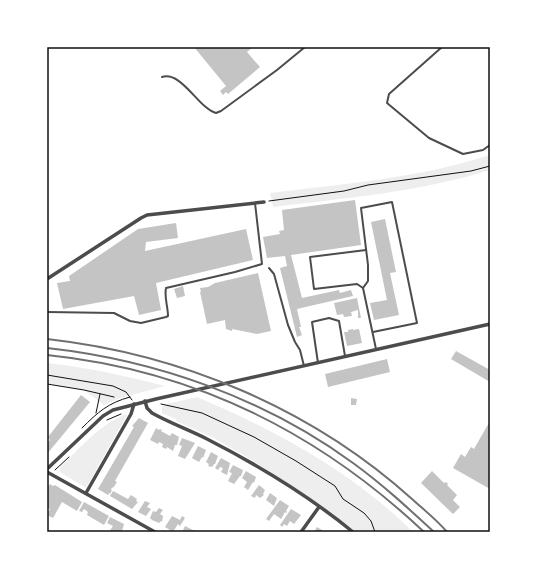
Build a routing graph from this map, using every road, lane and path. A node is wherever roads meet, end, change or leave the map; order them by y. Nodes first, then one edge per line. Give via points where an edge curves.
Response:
1 (305, 47) edge
2 (442, 47) edge
3 (162, 77) dead end
4 (490, 145) edge
5 (490, 166) edge
6 (264, 202) joint
7 (255, 203) junction
8 (366, 250) junction
9 (269, 268) dead end
10 (47, 279) edge
11 (363, 288) junction
12 (47, 312) edge
13 (490, 324) edge
14 (373, 332) junction
15 (376, 349) junction
16 (345, 356) junction
17 (318, 363) junction
18 (304, 366) junction
19 (47, 375) edge
20 (47, 384) edge
21 (100, 394) junction
22 (114, 397) dead end
23 (131, 397) dead end
24 (156, 399) junction
25 (145, 401) junction
26 (134, 404) junction
27 (126, 412) dead end
28 (96, 413) dead end
29 (106, 421) dead end
30 (73, 452) dead end
31 (47, 470) edge
32 (52, 474) junction
33 (86, 493) junction
34 (319, 507) junction
35 (154, 532) edge
36 (301, 532) edge
37 (353, 532) edge
38 (375, 532) edge

1 - 3 lane via 216,113 207,108 180,81
2 - 4 lane via 389,94 386,103 429,138 463,154 483,150
5 - 6 path
6 - 7 street
7 - 10 street via 147,215
7 - 12 lane via 262,264 166,288 168,316 141,323 114,313
8 - 11 lane via 368,281
8 - 11 lane via 310,257 314,289 357,284
8 - 14 lane via 361,208 392,202 417,323
9 - 18 lane via 274,274 288,325 300,350
11 - 14 lane
13 - 15 street
14 - 15 lane
15 - 16 street
16 - 17 street
16 - 17 lane via 339,321 329,318 312,322
17 - 18 street
18 - 24 street
19 - 23 path via 113,386
20 - 21 path
21 - 22 path
21 - 28 path
24 - 25 street
24 - 38 path via 162,405 202,413 254,437 296,461 335,486 343,498 371,521
25 - 26 street
25 - 34 street via 152,413 250,462
26 - 31 street via 103,416
26 - 33 street via 131,414
27 - 29 path
30 - 32 path
31 - 32 street
32 - 33 street
33 - 35 street
34 - 36 street
34 - 37 street

